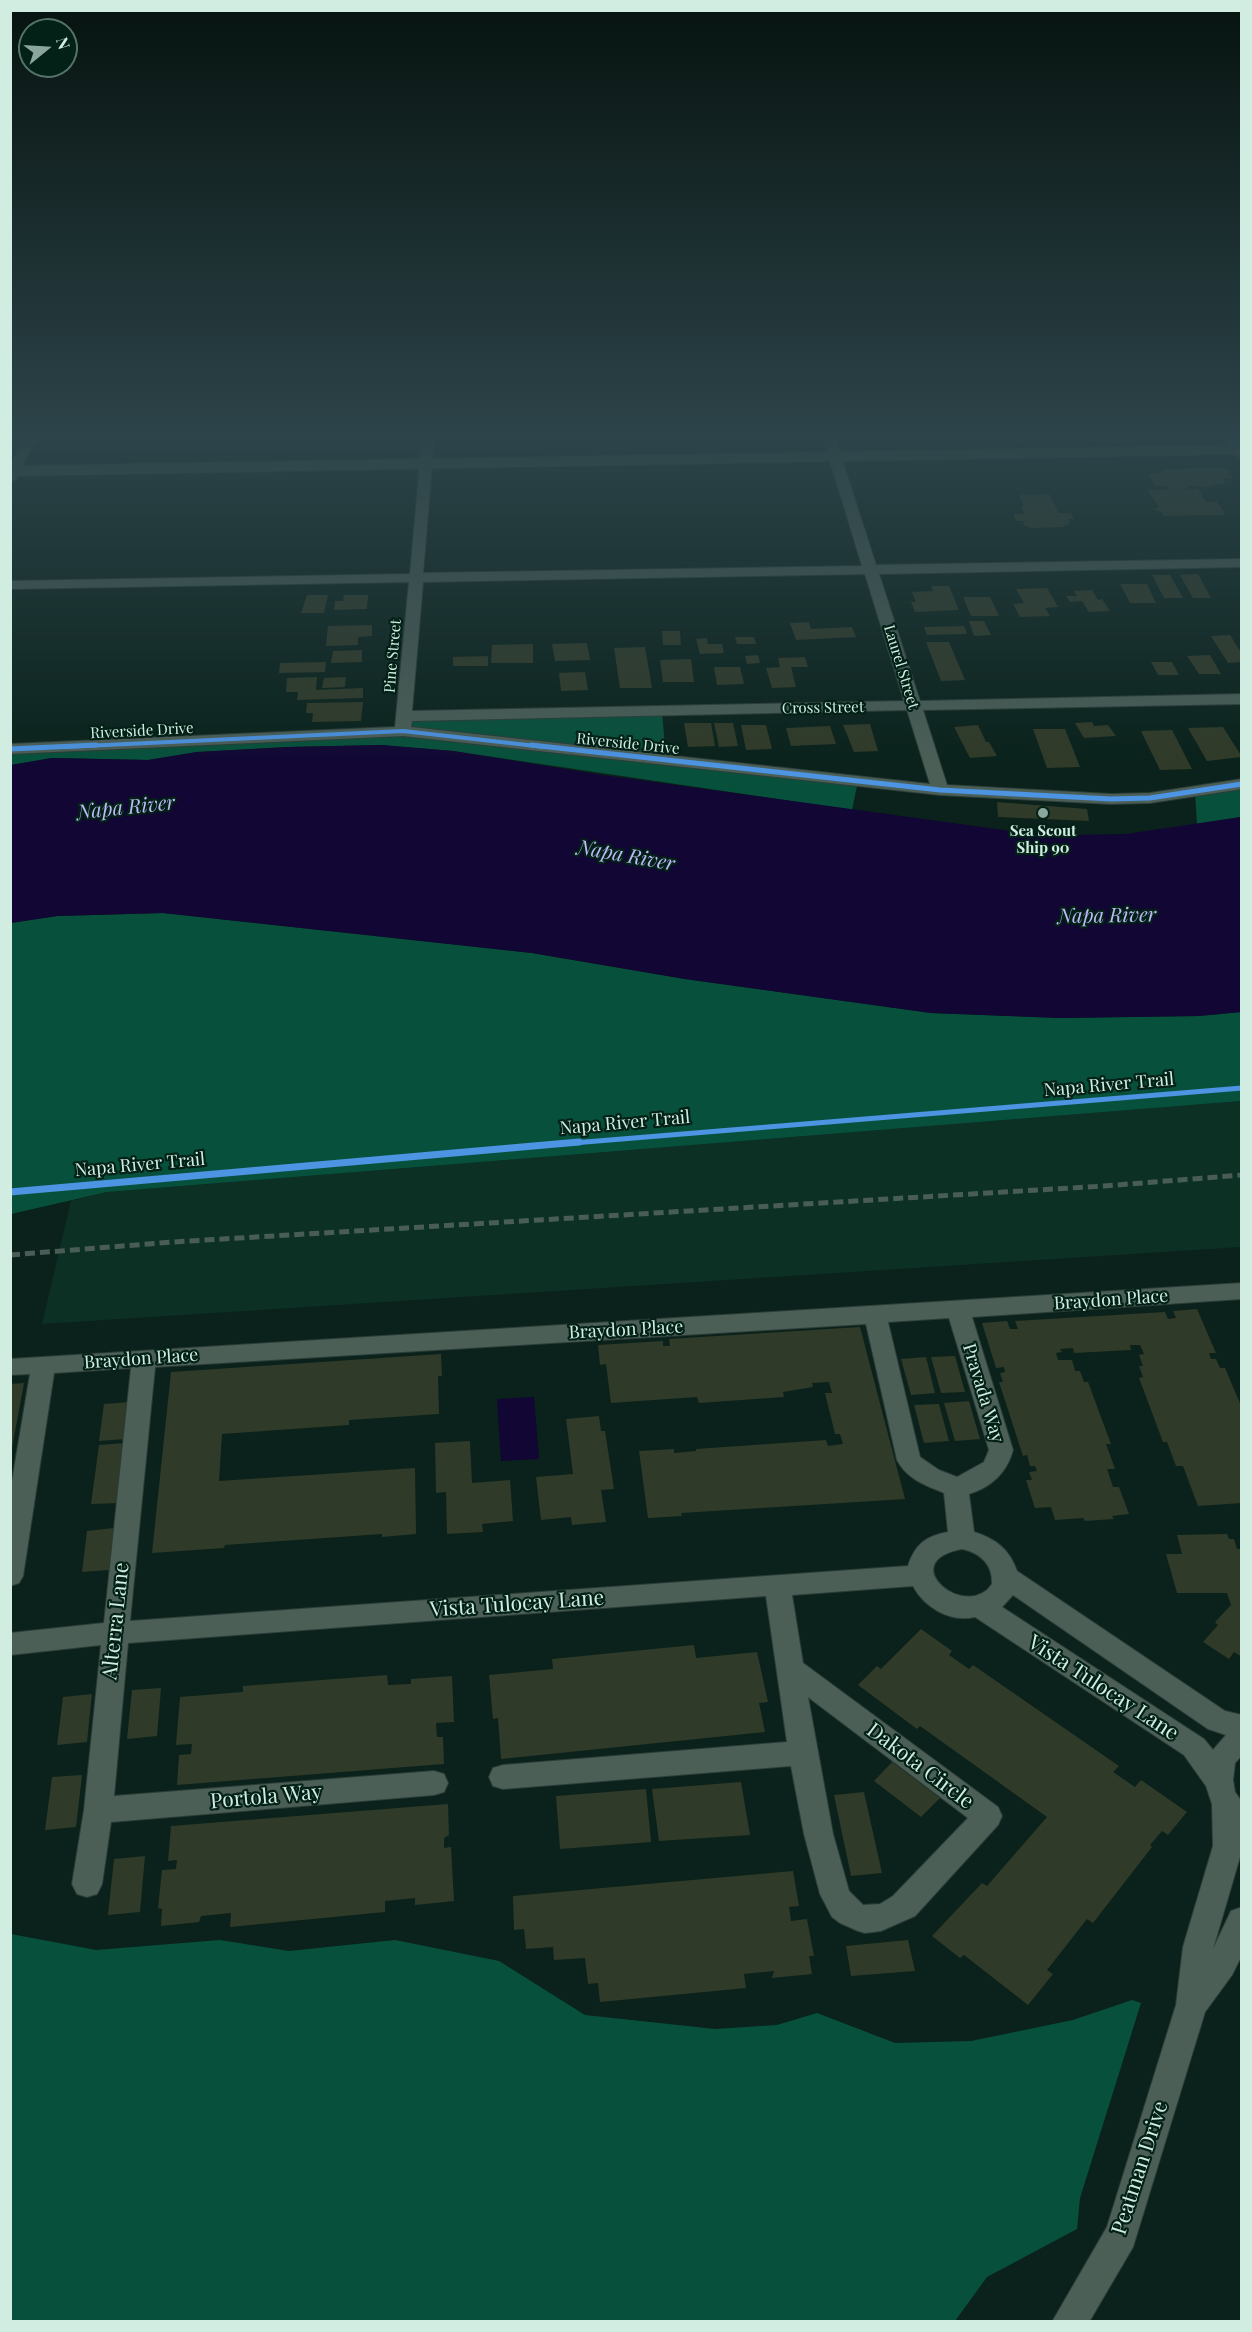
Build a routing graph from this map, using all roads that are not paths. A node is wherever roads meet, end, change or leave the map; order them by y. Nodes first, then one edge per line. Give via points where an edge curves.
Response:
1 (418, 550) edge
2 (864, 550) edge
3 (1242, 563) edge
4 (870, 569) junction
5 (416, 578) junction
6 (10, 585) edge
7 (1242, 699) edge
8 (913, 707) junction
9 (404, 724) junction
10 (10, 748) edge
11 (1242, 784) edge
12 (940, 790) junction
13 (1242, 1291) edge
14 (958, 1309) junction
15 (875, 1315) junction
16 (144, 1358) junction
17 (43, 1365) junction
18 (10, 1367) edge
19 (956, 1487) junction
20 (962, 1539) junction
21 (919, 1575) junction
22 (10, 1576) edge
23 (1006, 1577) junction
24 (778, 1586) junction
25 (979, 1606) junction
26 (114, 1633) junction
27 (10, 1644) edge
28 (792, 1670) junction
29 (1242, 1727) edge
30 (1242, 1739) edge
31 (802, 1753) junction
32 (503, 1777) dead end
33 (434, 1783) dead end
34 (1228, 1803) edge
35 (98, 1810) junction
36 (87, 1884) dead end
37 (1242, 1921) edge
38 (1192, 2005) junction
39 (1069, 2322) edge

1 - 5 street, Pine Street
2 - 4 street, Laurel Street
3 - 4 street
4 - 5 street
4 - 8 street, Laurel Street
5 - 6 street
5 - 9 street, Pine Street
7 - 8 street, Cross Street
8 - 9 street, Cross Street
8 - 12 street, Laurel Street
9 - 10 street, Riverside Drive
9 - 12 street, Riverside Drive
11 - 12 street, Riverside Drive via 1150,798 1111,799
13 - 14 street, Braydon Place
14 - 15 street, Braydon Place
14 - 19 street, Pravada Way via 1001,1450 993,1469 968,1485
15 - 16 street, Braydon Place
15 - 19 street via 909,1460 930,1477
16 - 17 street, Braydon Place
16 - 26 street, Alterra Lane
17 - 18 street, Braydon Place
17 - 22 street
19 - 20 street
20 - 21 street via 928,1549 922,1557
20 - 23 street, Vista Tulocay Lane via 997,1556
21 - 24 street, Vista Tulocay Lane
21 - 25 street, Vista Tulocay Lane via 926,1588 943,1601 964,1608
23 - 25 street via 999,1596
23 - 29 street, Vista Tulocay Lane via 1218,1721
24 - 26 street, Vista Tulocay Lane
24 - 28 street, Dakota Circle
25 - 34 street, Vista Tulocay Lane via 1194,1748
26 - 27 street, Vista Tulocay Lane
26 - 35 street, Alterra Lane
28 - 31 street, Dakota Circle
28 - 31 street, Dakota Circle via 988,1816 904,1905 889,1916 871,1921 860,1919 843,1908 836,1897 820,1844
30 - 34 street, Peatman Drive via 1223,1756
31 - 32 street
33 - 35 street, Portola Way
34 - 38 street, Peatman Drive via 1228,1846 1198,1947
35 - 36 street, Alterra Lane
37 - 38 street, Peatman Drive via 1221,1965
38 - 39 street, Peatman Drive via 1121,2235

